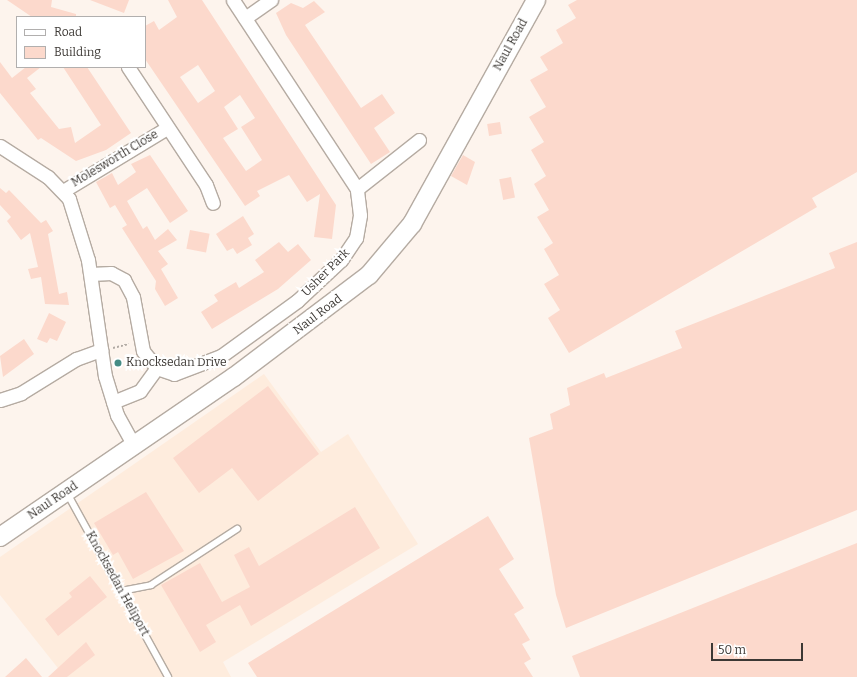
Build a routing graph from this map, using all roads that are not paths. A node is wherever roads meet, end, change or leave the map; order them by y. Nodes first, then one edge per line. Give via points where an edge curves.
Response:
1 (233, 0) edge
2 (271, 0) edge
3 (536, 0) edge
4 (245, 18) junction
5 (129, 68) edge
6 (167, 128) junction
7 (420, 140) dead end
8 (0, 146) edge
9 (357, 189) junction
10 (63, 191) junction
11 (213, 203) dead end
12 (91, 274) junction
13 (100, 350) junction
14 (157, 368) junction
15 (0, 400) edge
16 (113, 402) junction
17 (134, 446) junction
18 (66, 492) junction
19 (237, 529) dead end
20 (0, 537) edge
21 (121, 591) junction
22 (168, 677) edge

1 - 4 street, Usher Park
2 - 4 street
3 - 17 main road, Naul Road via 412,224 392,251 369,275 329,306
4 - 9 street, Usher Park
5 - 6 street, Molesworth Close
6 - 10 street, Molesworth Close
6 - 11 street, Molesworth Close via 206,186
7 - 9 street
8 - 10 street
9 - 14 street, Usher Park via 360,215 356,238 330,272 297,301 222,356 174,374
10 - 12 street via 74,210
12 - 13 street
12 - 14 street via 111,273 124,280 132,297 139,342 149,361
13 - 15 street via 76,359 21,393
13 - 16 street
14 - 16 street via 140,391
16 - 17 street
17 - 18 main road, Naul Road
18 - 20 main road, Naul Road
18 - 21 lane, Knocksedan Heliport
19 - 21 lane via 151,585
21 - 22 lane, Knocksedan Heliport

